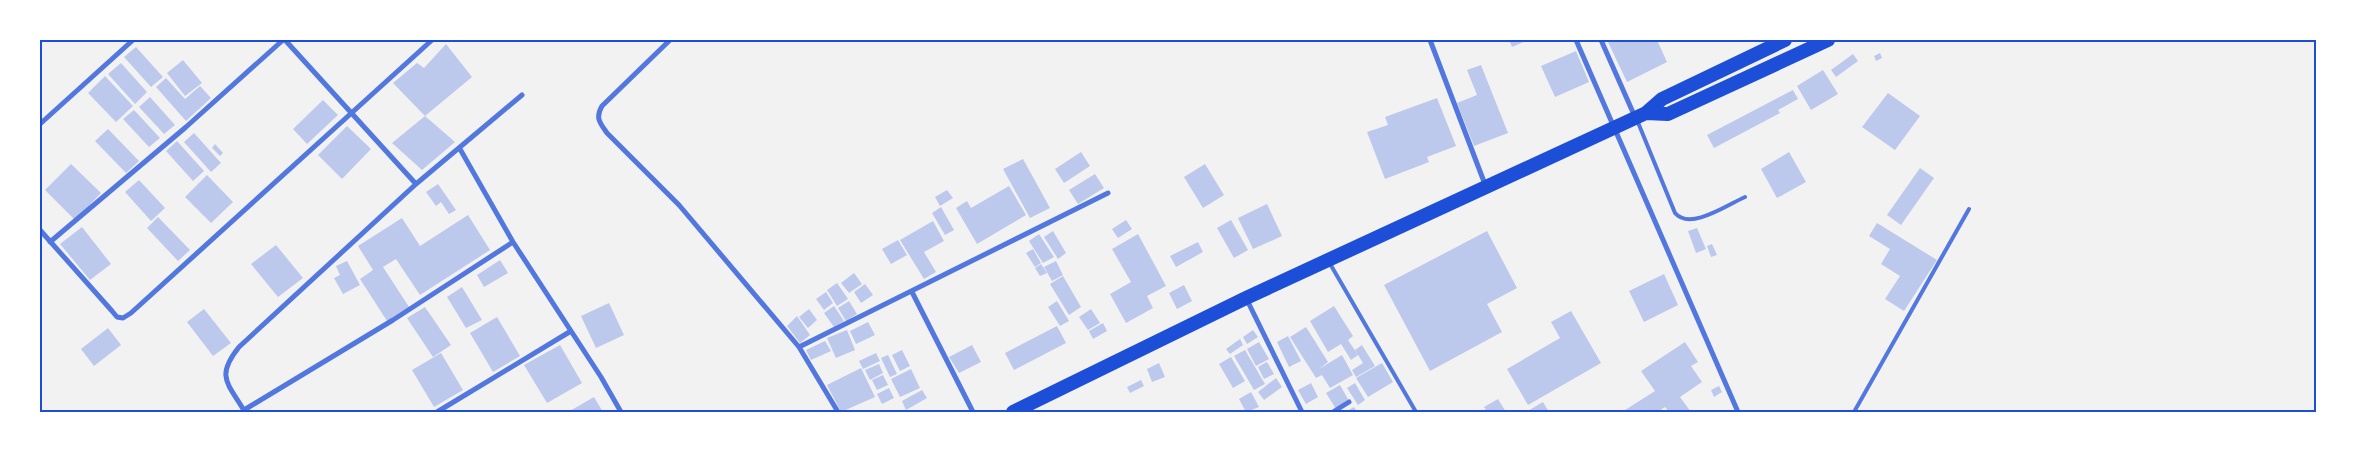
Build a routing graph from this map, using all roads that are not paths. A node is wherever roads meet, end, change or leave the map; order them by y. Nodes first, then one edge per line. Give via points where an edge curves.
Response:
1 (133, 40) edge
2 (284, 40) edge
3 (432, 40) edge
4 (670, 40) edge
5 (1430, 40) edge
6 (1576, 40) edge
7 (1601, 40) edge
8 (1784, 40) edge
9 (1828, 40) edge
10 (522, 95) dead end
11 (352, 112) junction
12 (1641, 116) junction
13 (40, 124) edge
14 (1614, 128) junction
15 (460, 149) junction
16 (416, 184) junction
17 (1487, 188) junction
18 (1108, 193) dead end
19 (1745, 197) dead end
20 (1968, 209) dead end
21 (40, 230) edge
22 (50, 242) junction
23 (513, 242) junction
24 (1328, 260) junction
25 (912, 292) junction
26 (1246, 298) junction
27 (571, 331) junction
28 (799, 347) junction
29 (1349, 402) dead end
30 (244, 411) edge
31 (437, 412) edge
32 (621, 412) edge
33 (838, 412) edge
34 (973, 412) edge
35 (1012, 412) edge
36 (1302, 412) edge
37 (1333, 412) edge
38 (1416, 412) edge
39 (1738, 412) edge
40 (1854, 412) edge

1 - 13 street
2 - 11 street
2 - 22 street
3 - 11 street
4 - 28 street via 602,106 598,120 607,134 679,205
5 - 17 street
6 - 14 street
7 - 12 street
8 - 12 highway via 1662,99
9 - 12 highway via 1668,114
10 - 15 street
11 - 16 street
11 - 22 street via 123,318 117,317
12 - 14 highway
12 - 19 lane via 1674,213 1680,219 1700,218
14 - 17 highway
14 - 39 street
15 - 16 street
15 - 23 street
16 - 30 street via 239,346 224,371
17 - 24 highway
18 - 25 street
20 - 40 lane
21 - 22 street
23 - 27 street
23 - 30 street
24 - 26 highway
24 - 38 lane
25 - 28 street
25 - 34 street
26 - 35 highway
26 - 36 street
27 - 31 street
27 - 32 street
28 - 33 street
29 - 37 street

